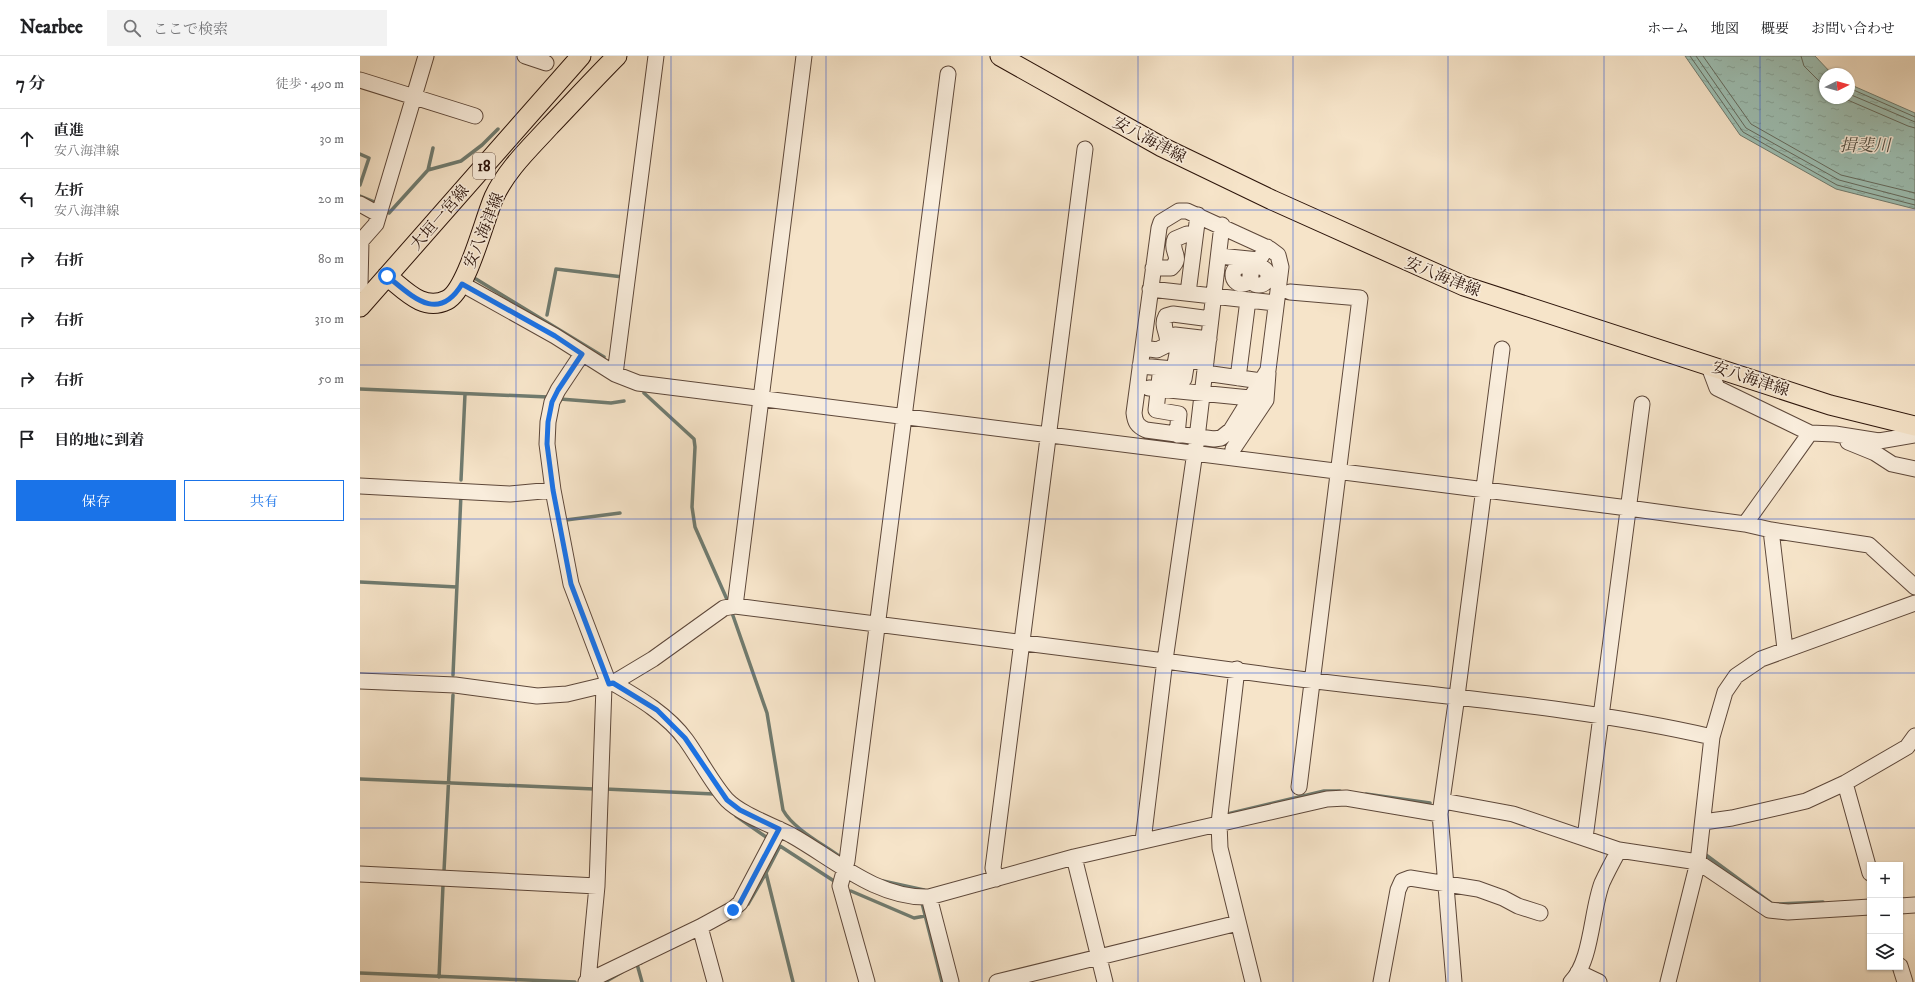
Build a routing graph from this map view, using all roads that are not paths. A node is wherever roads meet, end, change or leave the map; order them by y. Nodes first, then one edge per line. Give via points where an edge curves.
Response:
1 (426, 56) edge
2 (524, 56) edge
3 (581, 56) edge
4 (617, 56) edge
5 (656, 56) edge
6 (804, 56) edge
7 (1000, 56) edge
8 (546, 63) dead end
9 (948, 74) dead end
10 (360, 80) edge
11 (413, 97) junction
12 (475, 116) dead end
13 (1085, 150) dead end
14 (360, 204) edge
15 (378, 214) junction
16 (1198, 215) junction
17 (1227, 228) junction
18 (1195, 235) junction
19 (1267, 247) junction
20 (1219, 256) junction
21 (1246, 259) junction
22 (1153, 268) junction
23 (1217, 272) junction
24 (387, 276) junction
25 (462, 284) junction
26 (1150, 289) junction
27 (1290, 292) dead end
28 (1188, 293) junction
29 (363, 294) edge
30 (1214, 296) junction
31 (1262, 301) junction
32 (1211, 319) junction
33 (1183, 331) dead end
34 (1143, 348) junction
35 (1502, 349) dead end
36 (582, 354) junction
37 (1207, 357) junction
38 (1708, 364) junction
39 (1140, 366) junction
40 (615, 374) junction
41 (1265, 375) junction
42 (1238, 378) junction
43 (1138, 387) junction
44 (1159, 389) junction
45 (1202, 393) junction
46 (760, 398) junction
47 (1250, 398) junction
48 (1642, 404) dead end
49 (905, 416) junction
50 (1915, 426) edge
51 (1817, 433) junction
52 (1048, 435) junction
53 (1177, 435) junction
54 (1915, 435) edge
55 (1197, 438) junction
56 (1233, 449) dead end
57 (1194, 454) junction
58 (1915, 469) edge
59 (1338, 471) junction
60 (360, 486) edge
61 (553, 490) junction
62 (1482, 490) junction
63 (1628, 508) junction
64 (1745, 524) junction
65 (1771, 530) junction
66 (1915, 587) edge
67 (1915, 603) edge
68 (735, 606) junction
69 (878, 624) junction
70 (1023, 643) junction
71 (1785, 649) junction
72 (1165, 660) junction
73 (1237, 669) junction
74 (1313, 680) junction
75 (360, 681) edge
76 (608, 684) junction
77 (1457, 696) junction
78 (1602, 717) junction
79 (1915, 736) edge
80 (1712, 737) junction
81 (1846, 783) junction
82 (1299, 787) dead end
83 (1441, 808) junction
84 (1703, 822) junction
85 (1219, 823) junction
86 (779, 829) junction
87 (1585, 838) junction
88 (1142, 841) junction
89 (1619, 850) junction
90 (1074, 857) junction
91 (1698, 862) junction
92 (1867, 862) edge
93 (844, 869) junction
94 (360, 874) edge
95 (996, 880) junction
96 (1445, 883) junction
97 (597, 886) junction
98 (929, 897) junction
99 (1915, 905) edge
100 (1903, 906) edge
101 (1867, 907) edge
102 (1540, 913) dead end
103 (1238, 922) junction
104 (700, 927) junction
105 (1099, 956) junction
106 (1901, 970) edge
107 (1574, 977) edge
108 (588, 981) edge
109 (715, 982) edge
110 (867, 982) edge
111 (951, 982) edge
112 (997, 982) edge
113 (1105, 982) edge
114 (1253, 982) edge
115 (1381, 982) edge
116 (1454, 982) edge
117 (1598, 982) edge
118 (1668, 982) edge
119 (1905, 982) edge

1 - 11 street
2 - 8 street
3 - 24 main road, 大垣一宮線 / 18
4 - 25 main road, 安八海津線 via 514,164 495,196
5 - 40 street
6 - 46 street
7 - 38 main road, 安八海津線 via 1162,147 1272,200 1464,286
9 - 49 street
10 - 11 street
11 - 12 street
11 - 15 street
13 - 52 street
14 - 15 street
15 - 29 street via 376,224 361,241
16 - 17 street
16 - 18 street
16 - 22 street via 1179,211 1161,222
17 - 19 street
17 - 20 street
17 - 21 street
18 - 22 street via 1187,234 1175,239 1173,247 1177,259 1171,268
18 - 28 street
19 - 21 street via 1258,260
19 - 31 street via 1278,254 1281,267
20 - 21 street
20 - 23 street
22 - 26 street
23 - 30 street
23 - 31 street via 1233,275 1237,267 1248,268 1258,281
24 - 25 main road, 安八海津線 via 419,302 429,304 449,299
24 - 29 main road, 大垣一宮線 / 18
25 - 36 street
26 - 28 street
26 - 34 street
27 - 59 street via 1360,298
28 - 30 street
30 - 31 street
30 - 32 street
31 - 41 street
31 - 42 street
32 - 34 street via 1173,314 1166,316 1163,327 1167,345 1157,350
32 - 37 street
33 - 37 street
34 - 39 street
35 - 62 street
36 - 40 street
36 - 61 street via 552,402 547,444
37 - 39 street via 1178,349 1174,370
37 - 42 street
37 - 44 street via 1187,360 1184,379 1160,376
37 - 45 street
38 - 50 main road, 安八海津線 via 1830,405
38 - 51 street via 1717,388
39 - 43 street
40 - 46 street via 638,383
41 - 42 street
41 - 47 street
41 - 56 street via 1266,400
43 - 44 street
43 - 53 street via 1135,422 1146,430
44 - 45 street
44 - 53 street via 1156,410 1179,414
45 - 47 street
45 - 55 street
46 - 49 street
46 - 68 street
47 - 55 street via 1227,435 1214,439
48 - 63 street
49 - 52 street
49 - 69 street
51 - 54 street via 1879,441
51 - 58 street via 1876,453 1892,464
51 - 64 street
52 - 57 street
52 - 70 street
53 - 55 street
55 - 57 street
57 - 59 street
57 - 72 street
59 - 62 street
59 - 74 street
60 - 61 street via 510,494
61 - 76 street via 571,584
62 - 63 street
62 - 77 street
63 - 64 street
63 - 78 street
64 - 65 street
65 - 66 street via 1869,545
65 - 71 street
67 - 71 street
68 - 69 street
68 - 76 street via 724,608 653,659
69 - 70 street
69 - 93 street
70 - 72 street
70 - 95 street via 993,868
71 - 80 street via 1760,659 1736,676 1725,692
72 - 73 street
72 - 88 street
73 - 74 street
73 - 85 street
74 - 77 street
74 - 82 street
75 - 76 street via 455,685 537,696 567,694
76 - 86 street via 657,710 685,738 727,800 740,810
76 - 97 street
77 - 78 street
77 - 83 street
78 - 80 street via 1653,724
78 - 87 street
79 - 81 street via 1907,747
80 - 84 street
81 - 84 street via 1806,801
81 - 92 street
83 - 85 street via 1346,798 1327,799
83 - 87 street via 1512,814
83 - 96 street
84 - 91 street
85 - 88 street
85 - 103 street via 1220,848
86 - 93 street
86 - 104 street via 740,903 733,910
87 - 89 street
88 - 90 street
89 - 91 street
89 - 107 street via 1602,884 1584,960
90 - 95 street
90 - 105 street
91 - 101 street via 1769,910 1788,912
91 - 118 street
93 - 98 street via 886,890
93 - 110 street via 840,886
94 - 97 street
95 - 98 street
96 - 102 street via 1478,889
96 - 115 street via 1410,878 1402,881 1398,890
96 - 116 street
97 - 108 street
98 - 111 street
99 - 100 street
103 - 105 street
103 - 114 street
104 - 108 street
104 - 109 street
105 - 112 street
105 - 113 street
106 - 119 street
107 - 117 street

